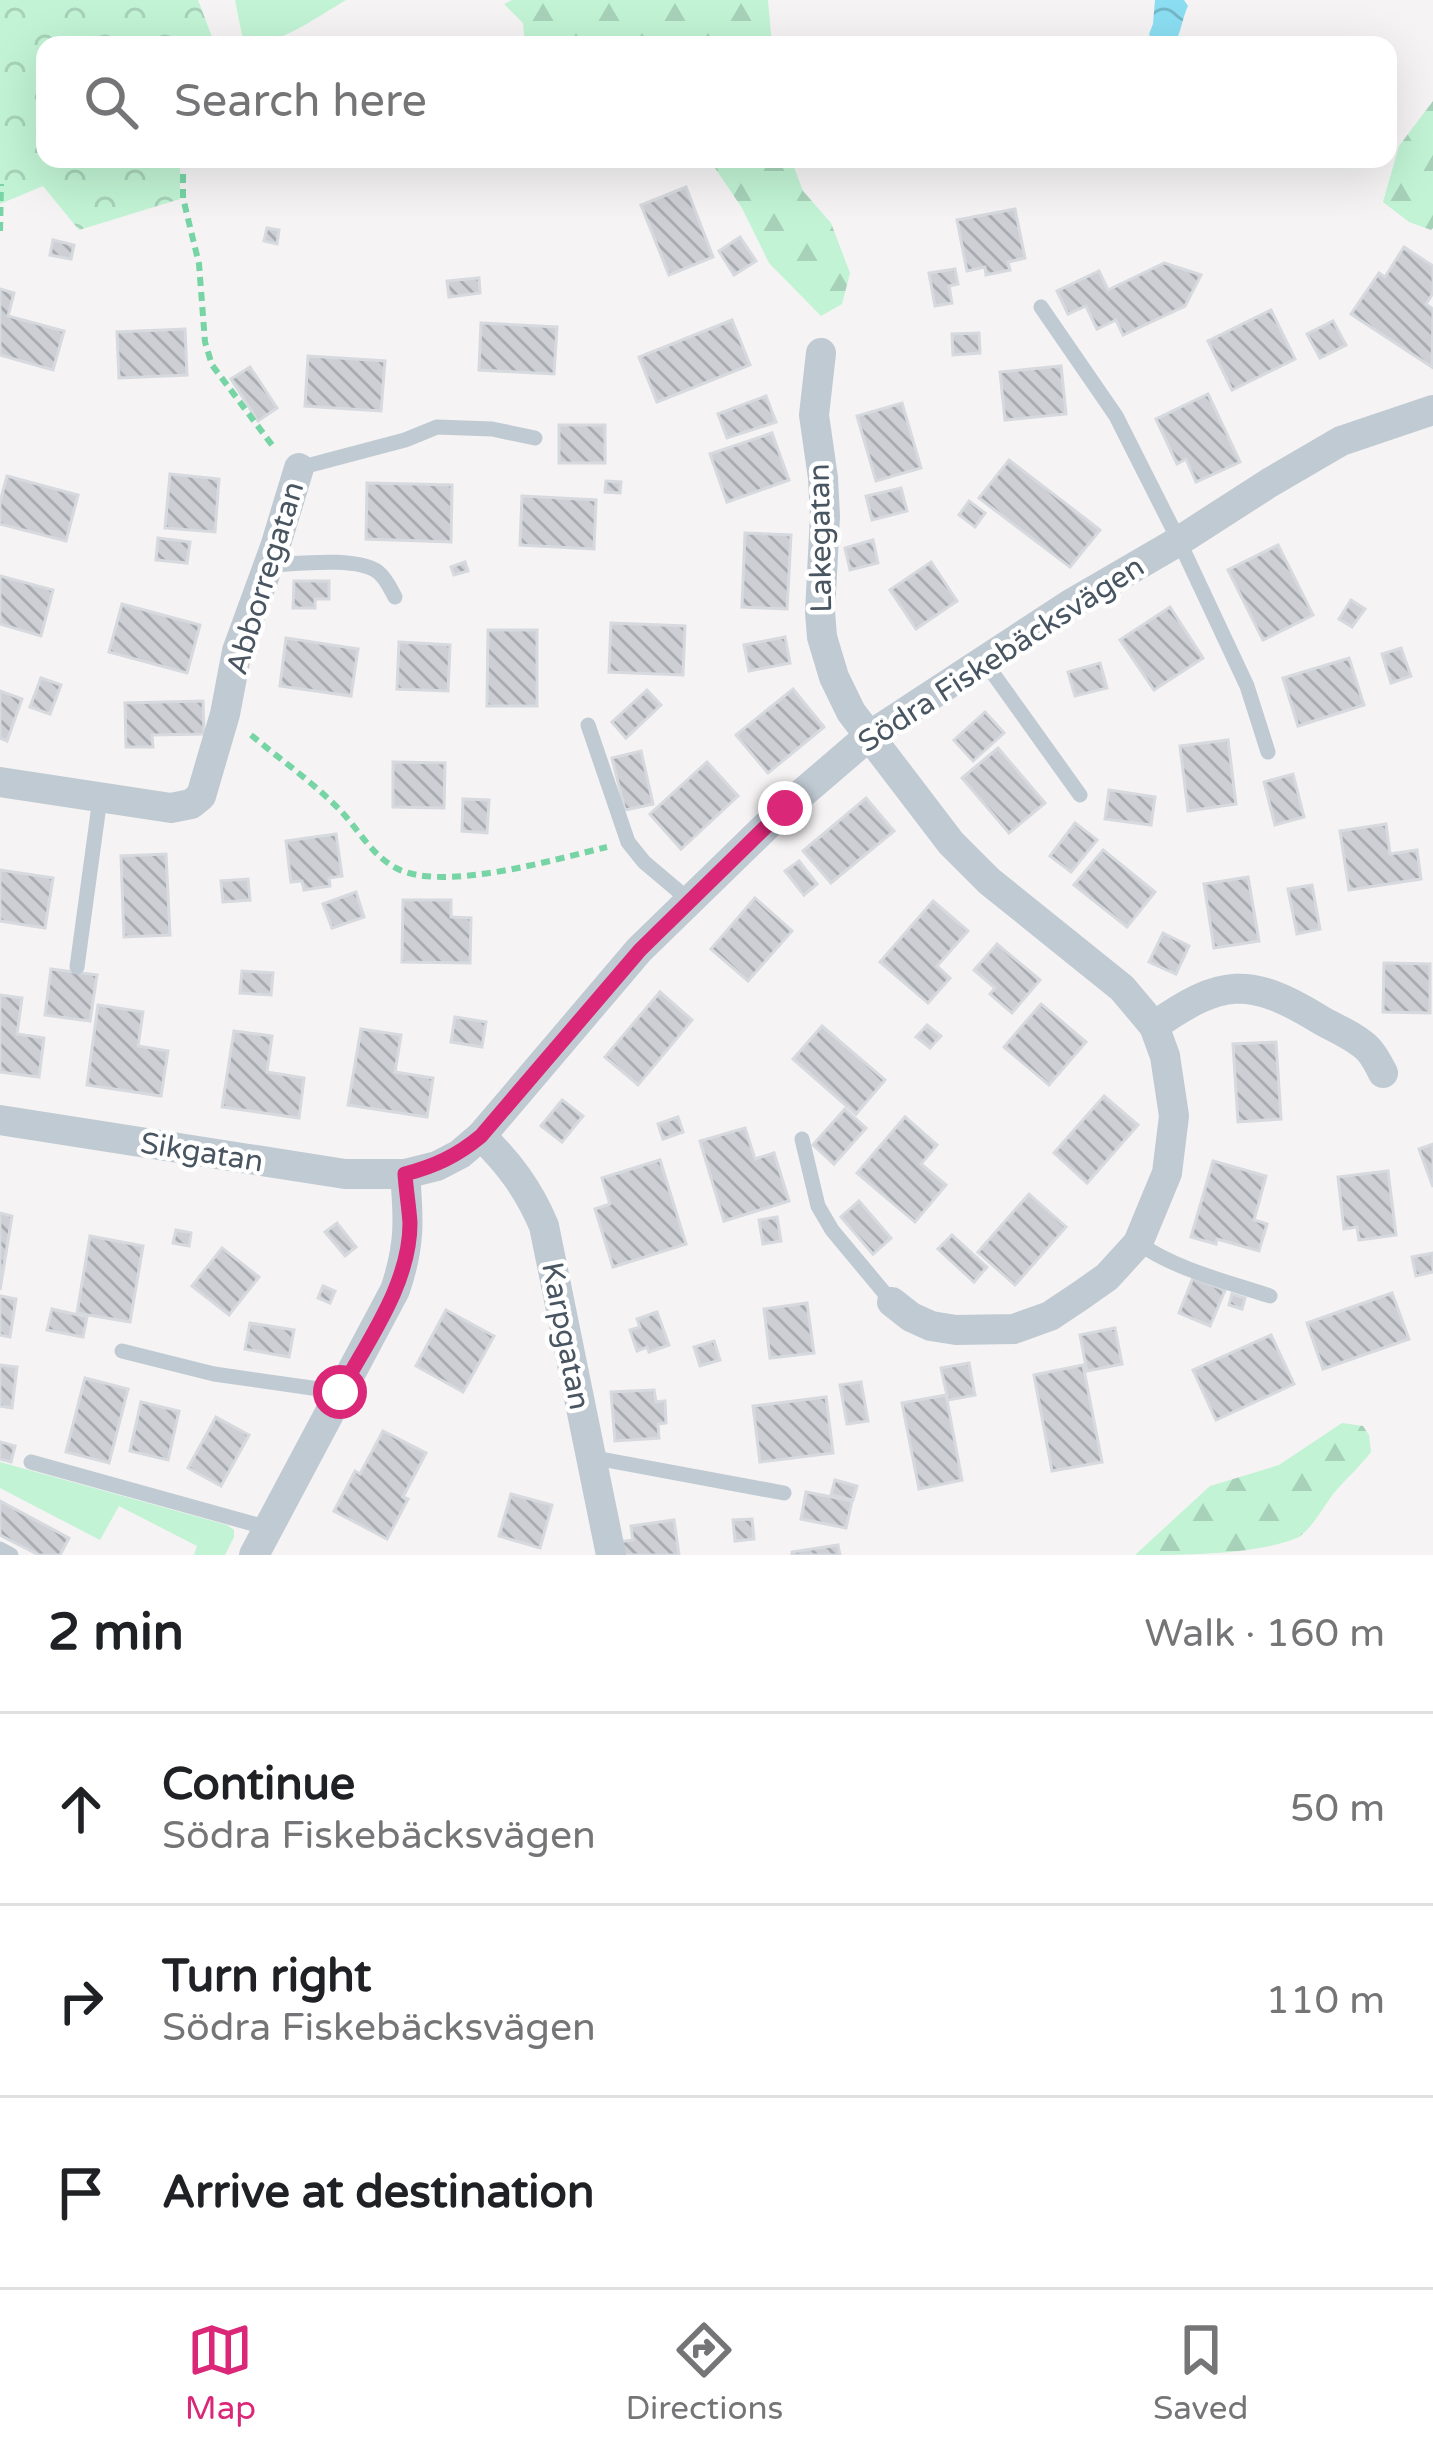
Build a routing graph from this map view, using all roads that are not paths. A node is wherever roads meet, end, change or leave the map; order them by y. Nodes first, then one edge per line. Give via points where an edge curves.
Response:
1 (1041, 307) dead end
2 (821, 353) dead end
3 (1433, 410) edge
4 (535, 438) dead end
5 (299, 468) joint
6 (1179, 541) junction
7 (268, 565) junction
8 (395, 596) dead end
9 (984, 661) junction
10 (588, 725) dead end
11 (869, 736) junction
12 (1268, 752) dead end
13 (0, 782) edge
14 (1080, 795) dead end
15 (100, 797) junction
16 (689, 900) junction
17 (77, 967) dead end
18 (1154, 1026) junction
19 (1383, 1073) dead end
20 (0, 1120) edge
21 (481, 1136) junction
22 (802, 1139) dead end
23 (405, 1174) junction
24 (1138, 1243) junction
25 (1270, 1296) dead end
26 (892, 1302) joint
27 (122, 1352) dead end
28 (340, 1392) junction
29 (590, 1457) junction
30 (31, 1462) dead end
31 (784, 1493) dead end
32 (261, 1542) edge
33 (0, 1549) edge
34 (10, 1555) edge
35 (610, 1555) edge

1 - 6 lane via 1116,416
2 - 11 street, Lakegatan via 814,415 824,478 822,637 834,677
3 - 6 street, Södra Fiskebäcksvägen via 1341,441
4 - 5 lane, Abborregatan via 436,427
5 - 7 street, Abborregatan
6 - 9 street, Södra Fiskebäcksvägen
6 - 12 lane via 1247,686
7 - 8 lane via 369,567
7 - 15 street, Abborregatan via 201,796 171,808
9 - 11 street, Södra Fiskebäcksvägen
9 - 14 lane
10 - 16 lane via 628,842
11 - 16 street, Södra Fiskebäcksvägen
11 - 18 street, Lakegatan via 988,881 1121,988
13 - 15 street, Abborregatan
15 - 17 lane
16 - 21 street, Södra Fiskebäcksvägen
18 - 19 street via 1207,995 1255,988 1368,1049
18 - 24 street, Lakegatan via 1171,1085 1172,1144
20 - 23 street, Sikgatan via 345,1174
21 - 23 street, Södra Fiskebäcksvägen via 448,1160
21 - 29 street, Karpgatan via 514,1171 544,1226
22 - 26 lane, Lakegatan via 818,1206
23 - 28 street via 404,1262
24 - 25 lane
24 - 26 street, Lakegatan via 1080,1297 1014,1329 931,1326
27 - 28 lane
28 - 32 street
29 - 31 lane
29 - 35 street, Karpgatan
30 - 32 lane
33 - 34 lane

